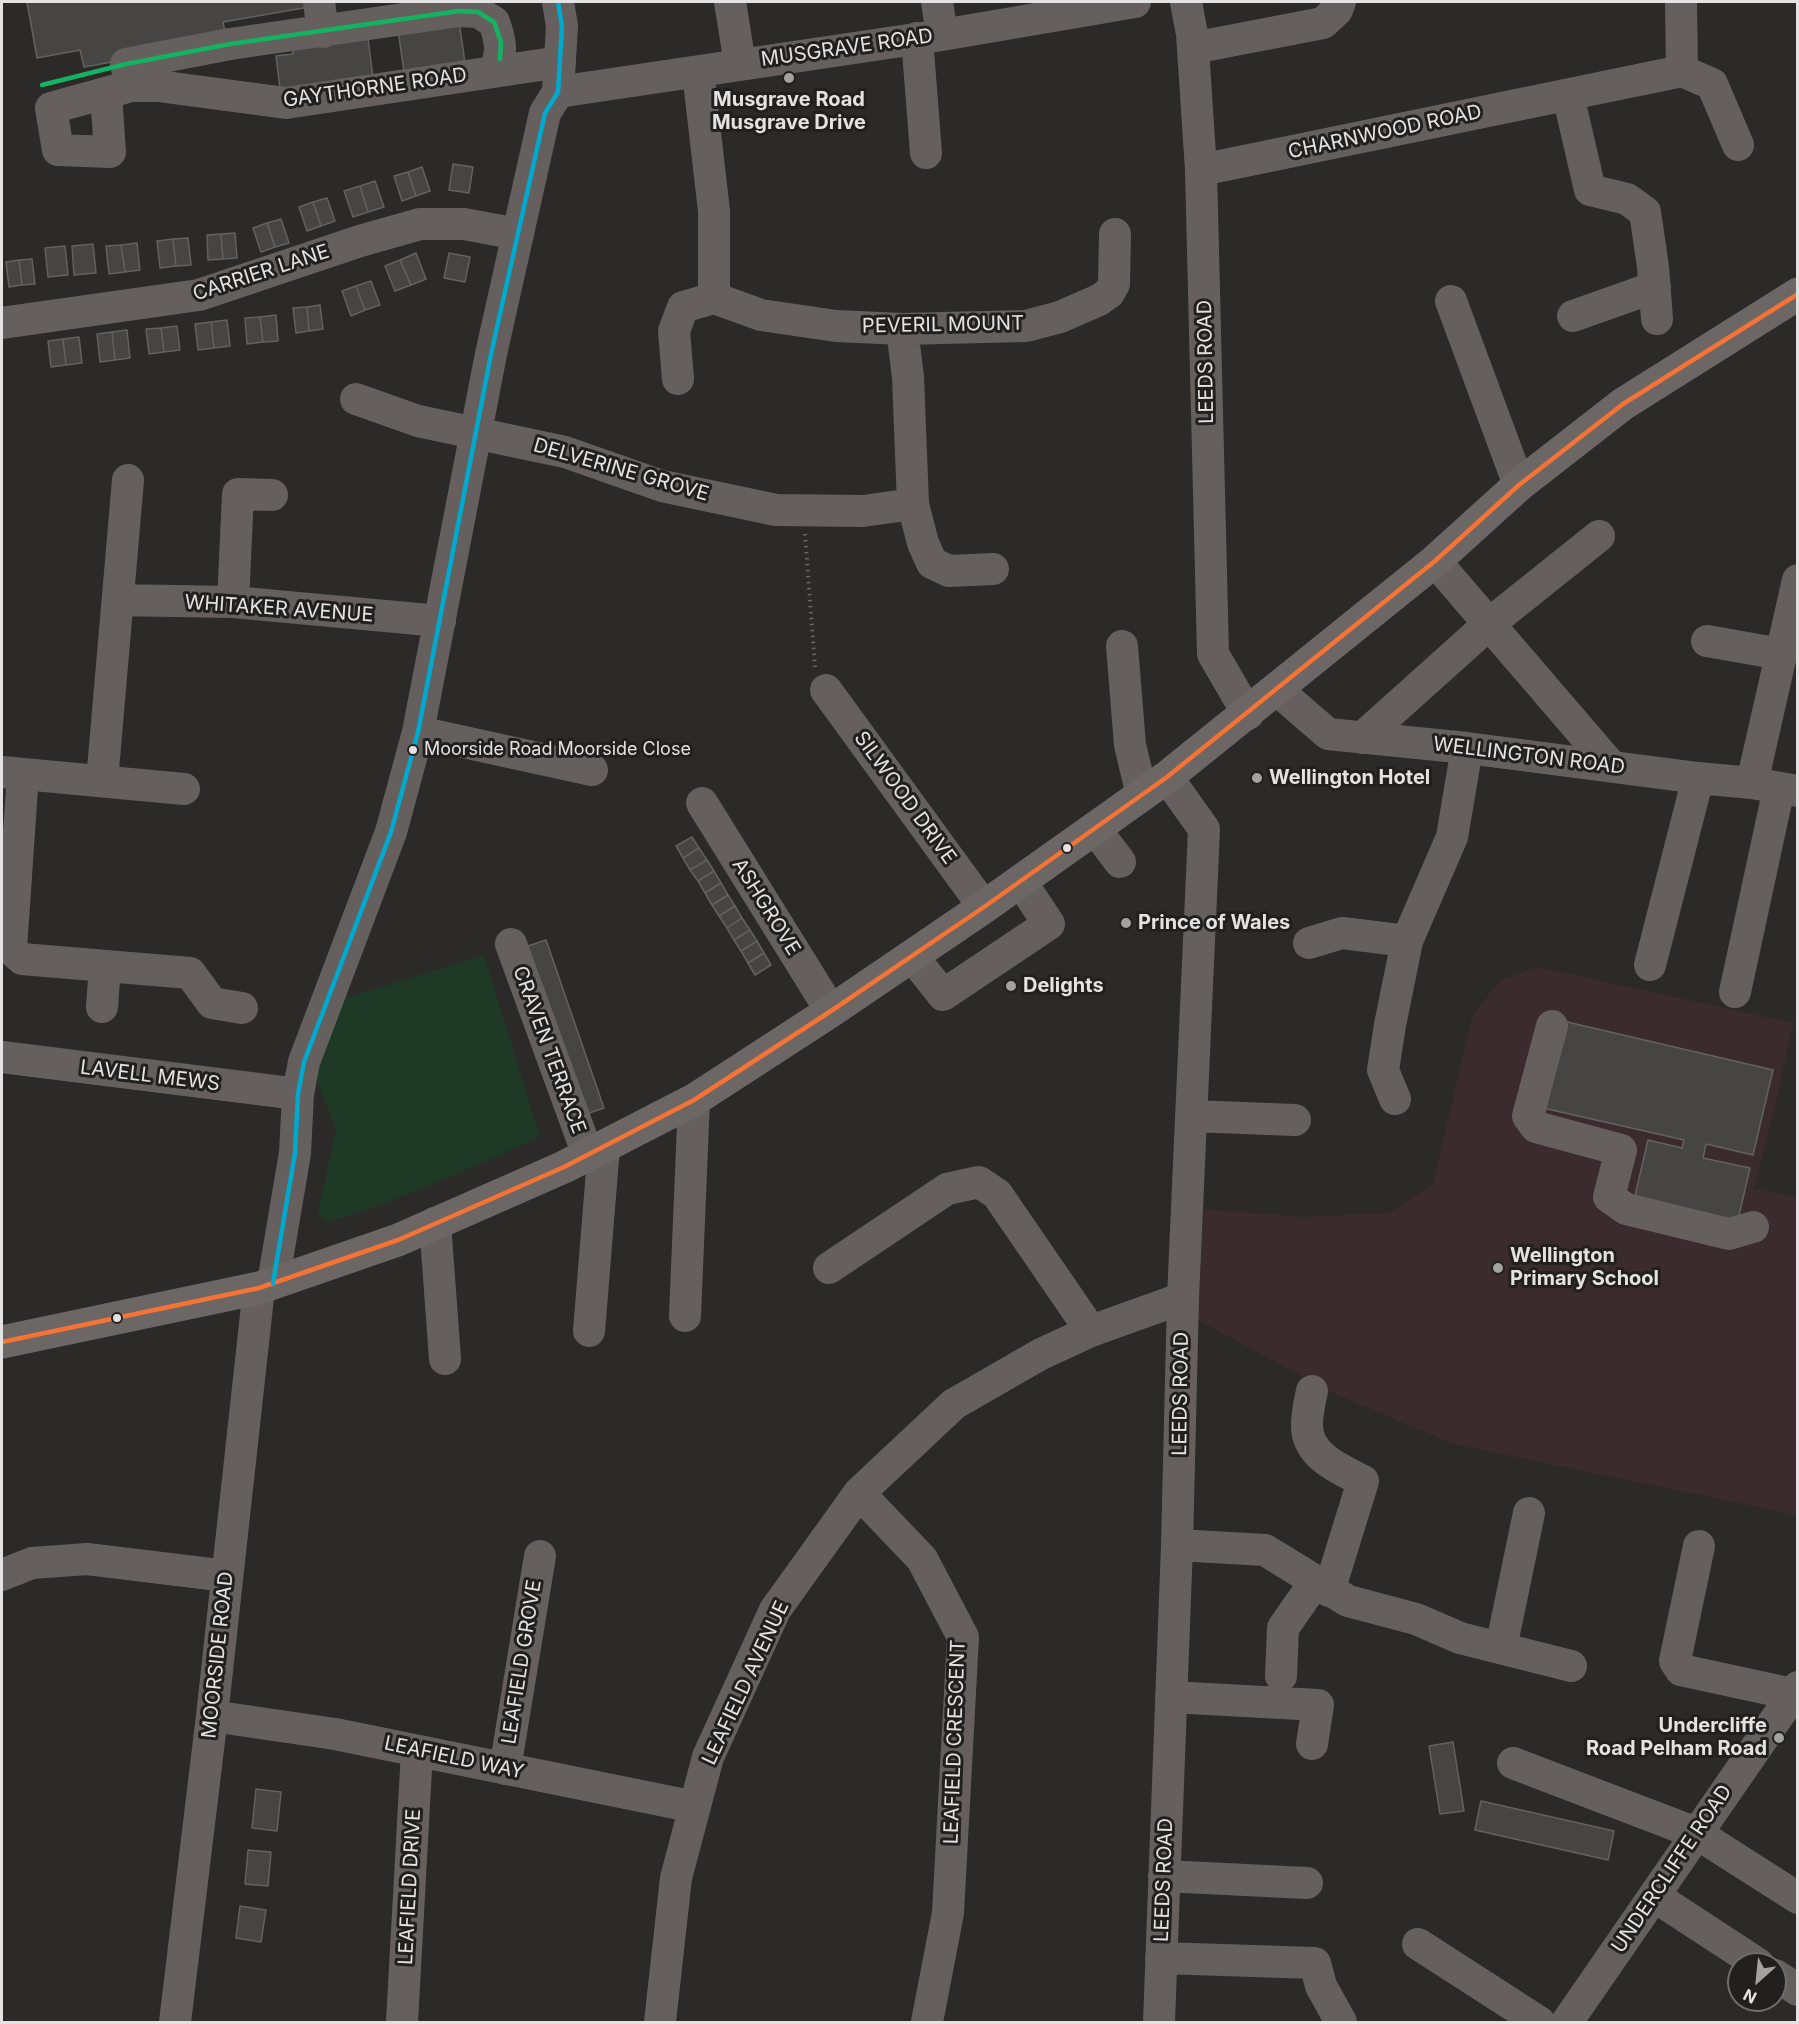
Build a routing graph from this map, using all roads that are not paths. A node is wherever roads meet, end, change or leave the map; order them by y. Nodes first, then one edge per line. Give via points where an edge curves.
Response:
1 (558, 2) edge
2 (730, 2) edge
3 (937, 2) edge
4 (1135, 2) edge
5 (1186, 2) edge
6 (1340, 2) edge
7 (1681, 2) edge
8 (321, 17) edge
9 (929, 36) junction
10 (1193, 48) junction
11 (740, 64) junction
12 (1682, 71) junction
13 (494, 72) junction
14 (698, 72) junction
15 (559, 77) junction
16 (1568, 94) junction
17 (1738, 145) dead end
18 (926, 153) dead end
19 (1201, 170) junction
20 (518, 234) junction
21 (1115, 234) dead end
22 (1655, 287) junction
23 (1797, 294) edge
24 (714, 298) junction
25 (1451, 301) dead end
26 (1573, 316) dead end
27 (1657, 319) dead end
28 (2, 323) edge
29 (902, 329) junction
30 (678, 379) dead end
31 (356, 399) dead end
32 (477, 433) junction
33 (128, 480) dead end
34 (1519, 484) junction
35 (272, 495) dead end
36 (913, 504) junction
37 (1599, 536) dead end
38 (1435, 561) junction
39 (993, 569) dead end
40 (1797, 580) edge
41 (118, 600) junction
42 (233, 602) junction
43 (440, 621) junction
44 (1489, 624) junction
45 (1707, 641) dead end
46 (1122, 646) dead end
47 (1781, 654) junction
48 (1276, 689) junction
49 (826, 690) road end
50 (1248, 714) junction
51 (418, 732) junction
52 (1362, 738) junction
53 (1467, 748) junction
54 (1611, 766) junction
55 (592, 770) dead end
56 (12, 773) edge
57 (1698, 778) junction
58 (107, 781) junction
59 (1155, 786) junction
60 (1776, 787) edge
61 (184, 789) dead end
62 (702, 803) dead end
63 (1095, 829) junction
64 (1120, 862) dead end
65 (1021, 882) junction
66 (984, 907) junction
67 (1407, 941) junction
68 (1309, 943) dead end
69 (511, 944) dead end
70 (912, 956) junction
71 (1650, 965) dead end
72 (105, 966) junction
73 (1735, 992) dead end
74 (102, 1007) dead end
75 (242, 1008) dead end
76 (831, 1011) junction
77 (1552, 1026) dead end
78 (2, 1057) edge
79 (298, 1094) junction
80 (1395, 1099) dead end
81 (694, 1100) junction
82 (1191, 1116) junction
83 (1295, 1120) dead end
84 (596, 1151) junction
85 (435, 1223) junction
86 (1753, 1227) dead end
87 (829, 1268) dead end
88 (266, 1286) junction
89 (1184, 1298) junction
90 (685, 1316) dead end
91 (590, 1331) dead end
92 (1090, 1331) junction
93 (2, 1342) edge
94 (445, 1359) dead end
95 (1312, 1391) dead end
96 (859, 1493) junction
97 (1529, 1514) dead end
98 (1177, 1545) junction
99 (1699, 1546) dead end
100 (540, 1556) dead end
101 (2, 1575) edge
102 (227, 1576) junction
103 (1322, 1586) junction
104 (1501, 1648) junction
105 (1571, 1666) dead end
106 (1281, 1676) dead end
107 (1795, 1690) edge
108 (1171, 1697) junction
109 (212, 1716) junction
110 (1312, 1744) dead end
111 (417, 1751) junction
112 (1513, 1763) dead end
113 (505, 1769) junction
114 (694, 1808) junction
115 (1696, 1833) junction
116 (1164, 1876) junction
117 (1307, 1883) dead end
118 (1654, 1896) junction
119 (1797, 1898) edge
120 (1418, 1944) dead end
121 (1740, 1952) edge
122 (1161, 1958) junction
123 (175, 2022) edge
124 (402, 2022) edge
125 (660, 2022) edge
126 (927, 2022) edge
127 (1159, 2022) edge
128 (1341, 2022) edge
129 (1539, 2022) edge
130 (1567, 2022) edge

1 - 15 street, MOORSIDE ROAD via 562,26
2 - 11 street
3 - 9 street
4 - 9 street, MUSGRAVE ROAD
5 - 10 street, LEEDS ROAD
6 - 10 street via 1323,23
7 - 12 street
8 - 13 street, GAYTHORNE ROAD via 478,12 494,22 501,42
8 - 13 street, GAYTHORNE ROAD via 230,44 126,64 118,89 158,86 286,103
9 - 11 street, MUSGRAVE ROAD
9 - 18 street
10 - 19 street, LEEDS ROAD
11 - 14 street, MUSGRAVE ROAD
12 - 16 street, CHARNWOOD ROAD
12 - 17 street via 1712,84
13 - 15 street, GAYTHORNE ROAD
14 - 15 street, MUSGRAVE ROAD
14 - 24 street via 714,211
15 - 20 street, MOORSIDE ROAD via 545,113
16 - 19 street, CHARNWOOD ROAD
16 - 22 street via 1590,190 1627,199 1645,212
19 - 50 street, LEEDS ROAD via 1213,654
20 - 28 street, CARRIER LANE via 464,224 420,224 199,295
20 - 32 street, MOORSIDE ROAD
21 - 29 street, PEVERIL MOUNT via 1114,284 1099,300 1026,326
22 - 26 street
22 - 27 street
23 - 34 highway via 1623,404
24 - 29 street, PEVERIL MOUNT via 762,315 836,326
24 - 30 street via 682,307 674,331
25 - 34 street
29 - 36 street
31 - 32 street, DELVERINE GROVE via 418,421
32 - 36 street, DELVERINE GROVE via 565,452 662,486 776,510 863,511
32 - 43 street, MOORSIDE ROAD
33 - 41 street
34 - 38 highway
35 - 42 street via 238,494
36 - 39 street via 932,563 949,571
37 - 44 street
38 - 44 street
38 - 48 highway
40 - 47 street
41 - 42 street, WHITAKER AVENUE
41 - 58 street
42 - 43 street, WHITAKER AVENUE
43 - 51 street, MOORSIDE ROAD
44 - 52 street
44 - 54 street
45 - 47 street
46 - 59 street via 1130,745
47 - 60 street
48 - 50 highway
48 - 52 street, WELLINGTON ROAD via 1328,734
49 - 66 street, SILWOOD DRIVE
50 - 59 highway
51 - 55 street
51 - 79 street, MOORSIDE ROAD via 391,832 304,1062
52 - 53 street, WELLINGTON ROAD
53 - 54 street, WELLINGTON ROAD
53 - 67 street via 1452,837
54 - 57 street, WELLINGTON ROAD
56 - 58 street
56 - 72 street via 10,949 22,959
57 - 60 street, WELLINGTON ROAD
57 - 71 street
58 - 61 street
59 - 63 highway
59 - 82 street, LEEDS ROAD via 1204,829
60 - 73 street
62 - 76 street, ASHGROVE
63 - 64 street
63 - 65 highway
65 - 66 highway
65 - 70 street via 1049,924 943,995
66 - 70 highway
67 - 68 street via 1342,933
67 - 80 street via 1383,1070
69 - 84 street, CRAVEN TERRACE
70 - 76 highway
72 - 74 street
72 - 75 street via 190,973 212,1003
76 - 81 highway
77 - 86 street via 1528,1116 1536,1127 1621,1150 1609,1197 1626,1209 1729,1234
78 - 79 street, LAVELL MEWS
79 - 88 street, MOORSIDE ROAD via 295,1153
81 - 84 highway
81 - 90 street
82 - 83 street
82 - 89 street, LEEDS ROAD
84 - 85 highway
84 - 91 street
85 - 88 highway via 398,1240
85 - 94 street
87 - 92 street via 947,1189 979,1182 997,1194
88 - 93 highway
88 - 102 street, MOORSIDE ROAD
89 - 92 street, LEAFIELD AVENUE
89 - 98 street, LEEDS ROAD
92 - 96 street, LEAFIELD AVENUE via 954,1404
95 - 103 street via 1306,1425 1311,1442 1321,1457 1364,1481
96 - 114 street, LEAFIELD AVENUE via 776,1610 708,1757
96 - 126 street, LEAFIELD CRESCENT via 922,1559 963,1637 948,1913
97 - 104 street
98 - 103 street via 1264,1550
98 - 108 street, LEEDS ROAD
99 - 107 street via 1675,1661 1681,1670
100 - 113 street, LEAFIELD GROVE
101 - 102 street via 32,1563 87,1559
102 - 109 street, MOORSIDE ROAD
103 - 104 street via 1348,1601
103 - 106 street via 1283,1628
104 - 105 street
107 - 115 street, UNDERCLIFFE ROAD
108 - 110 street via 1318,1705
108 - 116 street, LEEDS ROAD
109 - 111 street, LEAFIELD WAY
109 - 123 street, MOORSIDE ROAD
111 - 113 street, LEAFIELD WAY
111 - 124 street, LEAFIELD DRIVE
112 - 115 street
113 - 114 street, LEAFIELD WAY
114 - 125 street, LEAFIELD AVENUE via 676,1878
115 - 118 street, UNDERCLIFFE ROAD
115 - 119 street
116 - 117 street
116 - 122 street, LEEDS ROAD
118 - 121 street
118 - 130 street, UNDERCLIFFE ROAD
120 - 129 street
122 - 127 street, LEEDS ROAD
122 - 128 street via 1316,1963 1321,1986

